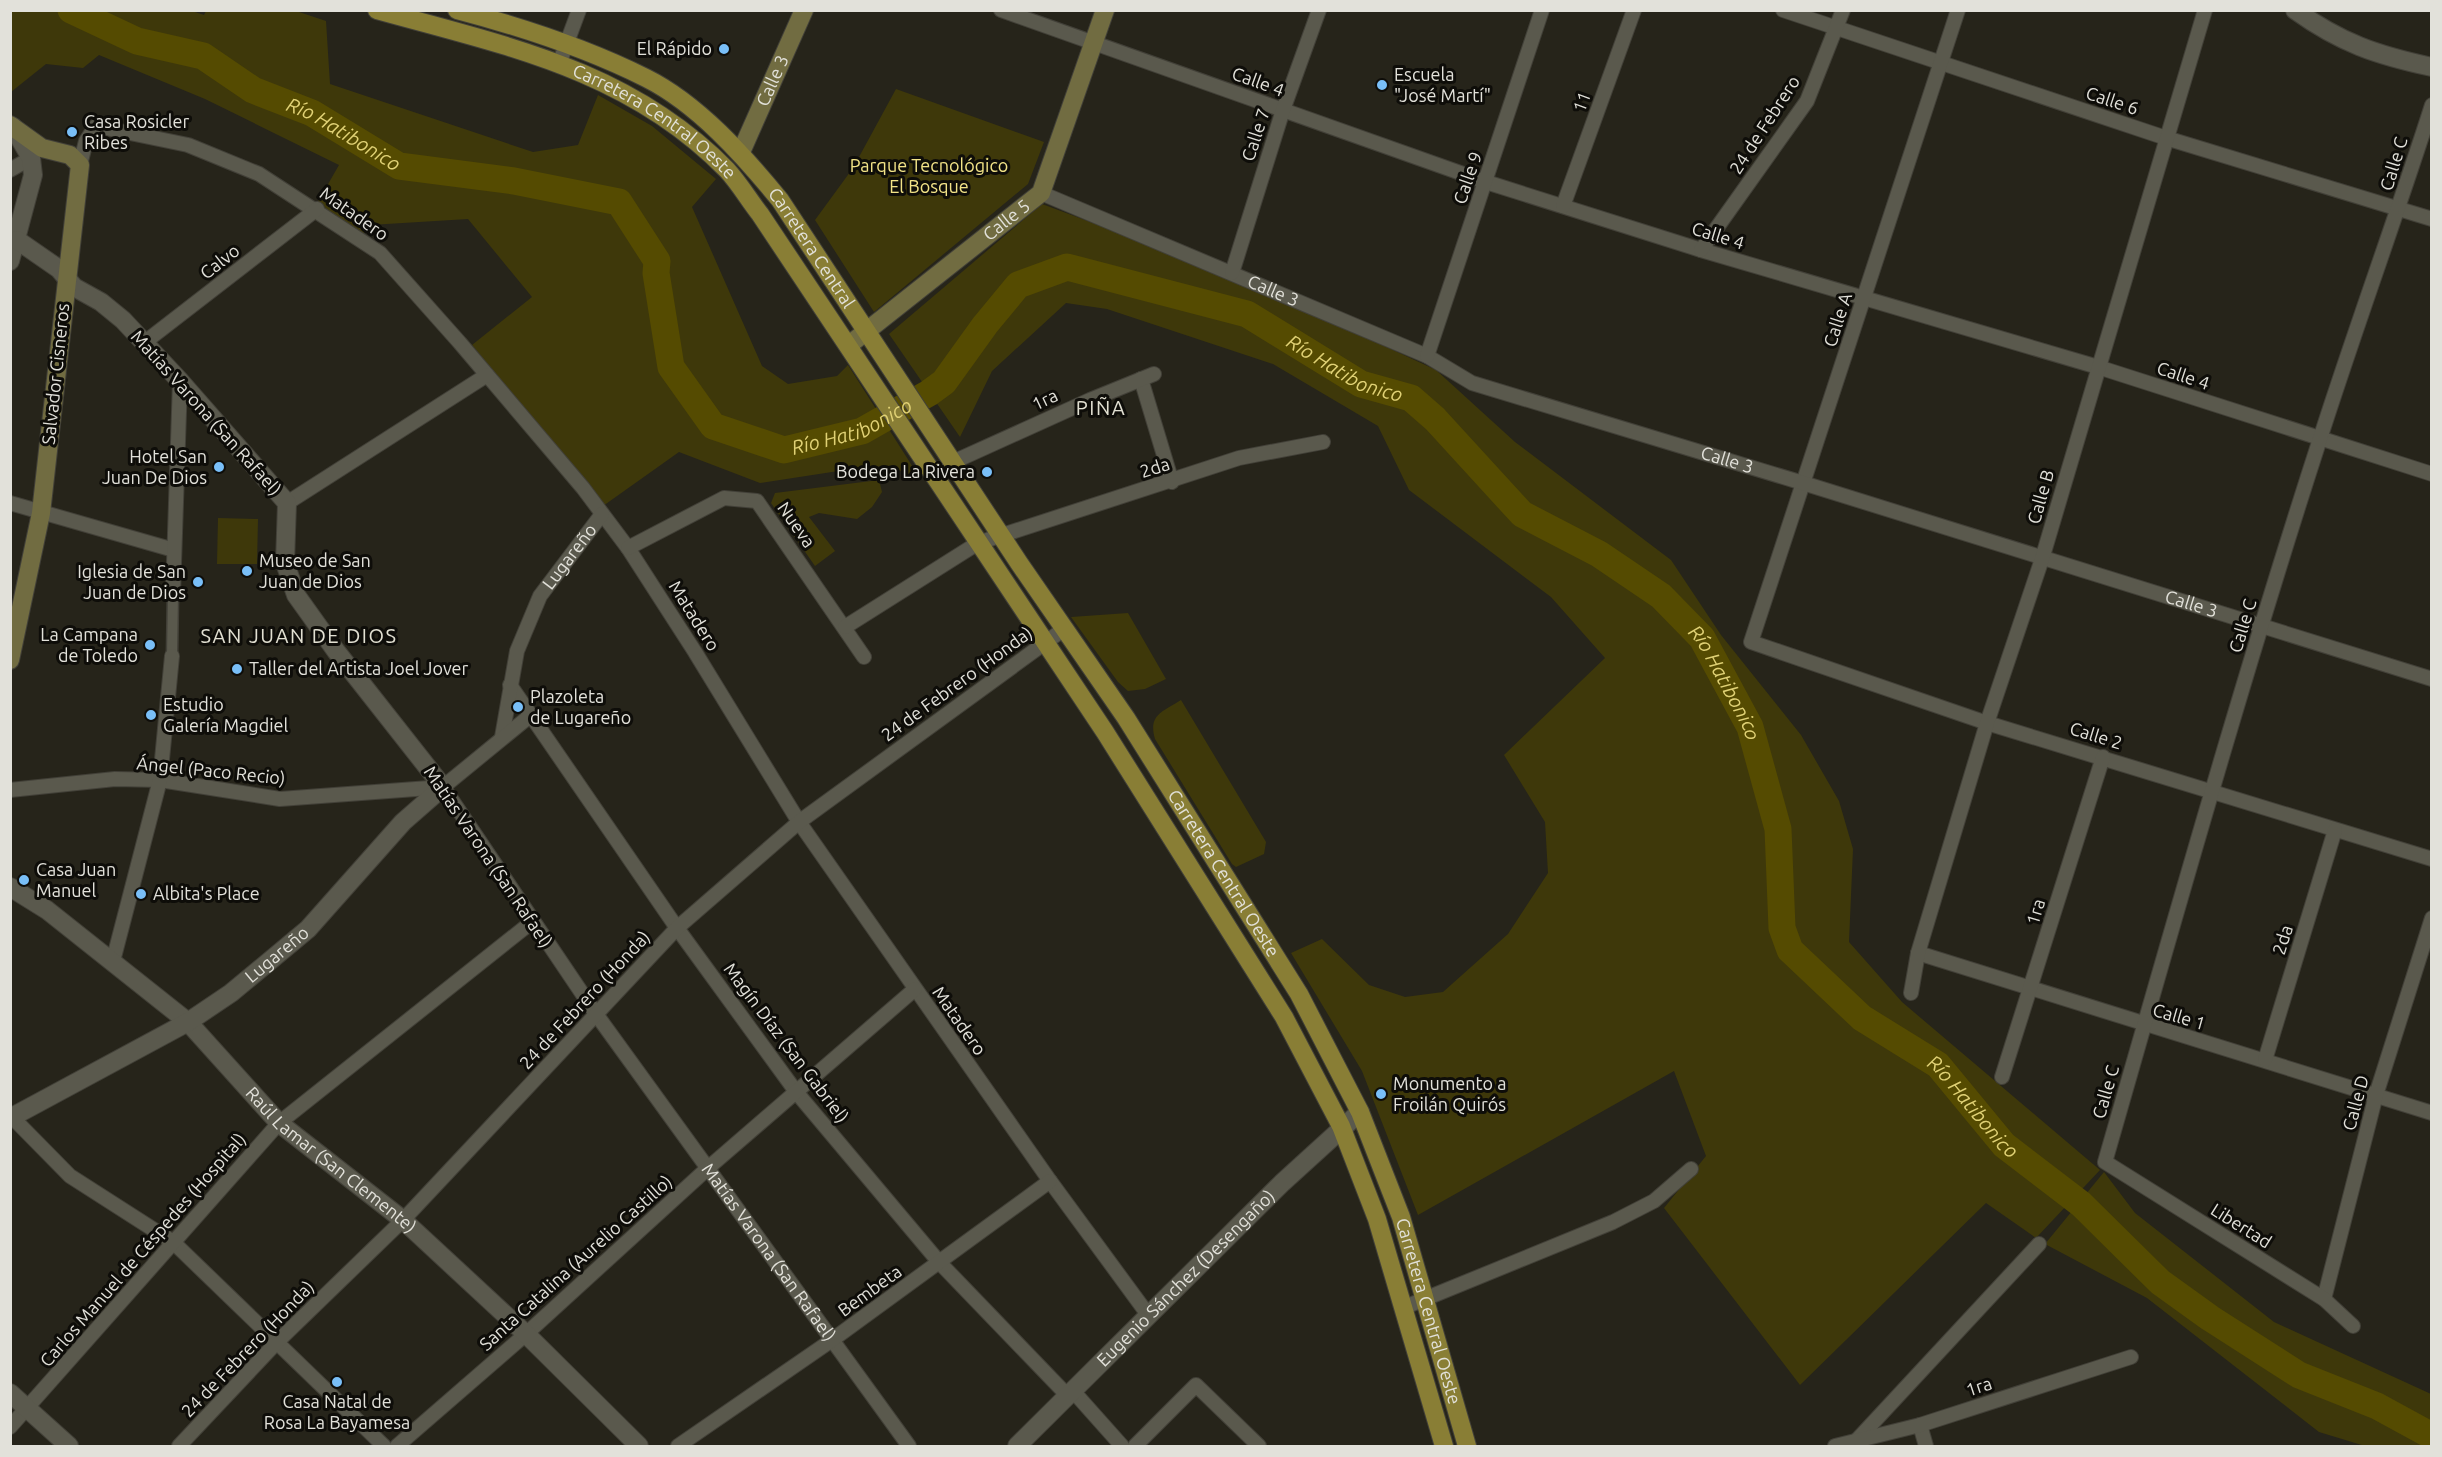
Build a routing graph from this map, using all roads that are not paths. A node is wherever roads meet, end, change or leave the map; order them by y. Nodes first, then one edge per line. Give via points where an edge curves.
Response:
1 (377, 10) edge
2 (457, 10) edge
3 (579, 10) edge
4 (804, 10) edge
5 (1001, 10) edge
6 (1105, 10) edge
7 (1319, 10) edge
8 (1542, 10) edge
9 (1635, 10) edge
10 (1783, 10) edge
11 (1844, 10) edge
12 (1958, 10) edge
13 (2205, 10) edge
14 (2295, 10) edge
15 (1838, 30) junction
16 (1095, 42) junction
17 (565, 45) junction
18 (559, 64) junction
19 (1941, 64) junction
20 (2432, 67) edge
21 (2432, 105) edge
22 (1283, 110) junction
23 (12, 126) edge
24 (2166, 138) junction
25 (49, 151) junction
26 (741, 152) junction
27 (32, 158) junction
28 (80, 165) junction
29 (10, 170) edge
30 (1486, 182) junction
31 (1041, 193) junction
32 (1563, 206) junction
33 (317, 209) junction
34 (2399, 209) junction
35 (2432, 219) edge
36 (14, 237) edge
37 (1701, 250) junction
38 (10, 261) edge
39 (1232, 273) junction
40 (68, 283) junction
41 (1864, 298) junction
42 (868, 332) junction
43 (145, 342) junction
44 (879, 347) joint
45 (854, 353) junction
46 (1426, 356) junction
47 (2098, 367) junction
48 (487, 375) junction
49 (180, 381) junction
50 (2319, 439) junction
51 (1323, 442) dead end
52 (950, 458) junction
53 (2432, 474) edge
54 (1172, 482) junction
55 (1803, 483) junction
56 (10, 503) edge
57 (286, 503) junction
58 (41, 513) junction
59 (602, 514) junction
60 (1001, 536) junction
61 (978, 543) junction
62 (628, 548) junction
63 (174, 550) junction
64 (2042, 559) junction
65 (173, 594) joint
66 (2261, 625) junction
67 (845, 627) junction
68 (1064, 628) junction
69 (1045, 642) junction
70 (1751, 642) joint
71 (172, 656) joint
72 (864, 657) dead end
73 (10, 660) edge
74 (2432, 679) edge
75 (510, 685) junction
76 (531, 715) junction
77 (1987, 723) junction
78 (502, 737) junction
79 (2103, 757) junction
80 (160, 780) junction
81 (443, 787) junction
82 (10, 790) edge
83 (2213, 792) junction
84 (799, 822) junction
85 (2335, 830) junction
86 (2432, 860) edge
87 (1232, 885) junction
88 (10, 887) edge
89 (1211, 897) junction
90 (2432, 918) edge
91 (533, 921) junction
92 (677, 928) junction
93 (1917, 953) junction
94 (113, 961) junction
95 (2031, 988) junction
96 (915, 989) junction
97 (1911, 993) dead end
98 (596, 1014) junction
99 (188, 1022) junction
100 (2144, 1025) junction
101 (2265, 1060) junction
102 (2002, 1077) dead end
103 (797, 1093) junction
104 (2376, 1095) junction
105 (1360, 1112) junction
106 (2432, 1113) edge
107 (11, 1116) edge
108 (279, 1123) junction
109 (1341, 1126) junction
110 (2104, 1162) joint
111 (708, 1168) junction
112 (1691, 1169) dead end
113 (1050, 1181) junction
114 (403, 1220) junction
115 (173, 1242) junction
116 (2039, 1244) dead end
117 (939, 1262) junction
118 (1426, 1299) junction
119 (2324, 1299) junction
120 (1405, 1307) junction
121 (1149, 1316) junction
122 (2353, 1326) dead end
123 (526, 1334) junction
124 (278, 1341) junction
125 (832, 1341) junction
126 (2131, 1357) dead end
127 (10, 1393) edge
128 (1070, 1394) junction
129 (27, 1408) junction
130 (1920, 1425) junction
131 (10, 1427) edge
132 (1856, 1441) junction
133 (69, 1446) edge
134 (179, 1446) edge
135 (384, 1446) edge
136 (397, 1446) edge
137 (639, 1446) edge
138 (678, 1446) edge
139 (909, 1446) edge
140 (1017, 1446) edge
141 (1122, 1446) edge
142 (1135, 1446) edge
143 (1259, 1446) edge
144 (1444, 1446) edge
145 (1467, 1446) edge
146 (1835, 1446) edge
147 (1926, 1446) edge

1 - 18 main road, Carretera Central Oeste via 524,50
2 - 17 main road, Carretera Central Oeste
3 - 17 street
4 - 26 main road, Calle 3
5 - 16 street, Calle 4
6 - 16 main road, Calle 5
7 - 22 street, Calle 7
8 - 30 street, Calle 9
9 - 32 street, 11
10 - 15 street, Calle 6
11 - 15 street, 24 de Febrero
12 - 19 street, Calle A
13 - 24 street, Calle B
14 - 20 street via 2327,33 2379,55
15 - 19 street, Calle 6
15 - 37 street, 24 de Febrero via 1807,101
16 - 22 street, Calle 4
16 - 31 main road, Calle 5
17 - 18 street
17 - 26 main road, Carretera Central Oeste via 647,78
18 - 45 main road, Carretera Central Oeste via 613,86 646,106 684,131 728,171
19 - 24 street, Calle 6
19 - 41 street, Calle A
21 - 34 street, Calle C
22 - 30 street, Calle 4
22 - 39 street, Calle 7
23 - 25 main road
23 - 27 street
24 - 34 street, Calle 6
24 - 47 street, Calle B
25 - 27 street
25 - 28 main road via 70,155
26 - 42 main road, Carretera Central via 780,200
27 - 29 street
27 - 36 street via 33,175
28 - 33 street, Matadero via 86,141 96,126 188,145 259,174
28 - 40 main road, Salvador Cisneros
30 - 32 street, Calle 4
30 - 46 street, Calle 9
31 - 39 street, Calle 3
31 - 42 main road, Calle 5
32 - 37 street, Calle 4
33 - 43 street, Calvo
33 - 48 street, Matadero via 380,253
34 - 35 street, Calle 6
34 - 50 street, Calle C
36 - 38 street
36 - 40 street, Matías Varona (San Rafael)
37 - 41 street, Calle 4
39 - 46 street, Calle 3
40 - 43 street, Matías Varona (San Rafael) via 101,302
40 - 58 main road, Salvador Cisneros
41 - 47 street, Calle 4
41 - 55 street, Calle A
42 - 44 main road, Carretera Central
42 - 45 main road, Calle 5
43 - 49 street, Matías Varona (San Rafael)
44 - 52 main road, Carretera Central Oeste
45 - 61 main road, Carretera Central Oeste
46 - 55 street, Calle 3 via 1472,383
47 - 50 street, Calle 4
47 - 64 street, Calle B
48 - 57 street
48 - 59 street, Matadero
49 - 57 street, Matías Varona (San Rafael)
49 - 63 street
50 - 53 street, Calle 4
50 - 66 street, Calle C
51 - 54 street, 2da via 1239,458
52 - 54 street, 1ra via 1148,376
52 - 60 main road, Carretera Central Oeste
54 - 60 street, 2da
55 - 64 street, Calle 3
55 - 70 street, Calle A
56 - 58 street
57 - 81 street, Matías Varona (San Rafael) via 285,563 296,595
58 - 63 street
58 - 73 main road, Salvador Cisneros
59 - 62 street, Matadero
59 - 75 street, Lugareño via 540,596 517,651
60 - 61 street
60 - 68 main road, Carretera Central Oeste
61 - 67 street
61 - 69 main road, Carretera Central Oeste
62 - 67 street, Nueva via 724,498 757,501
62 - 84 street, Matadero
63 - 65 street
64 - 66 street, Calle 3
64 - 77 street, Calle B
65 - 71 street
66 - 74 street, Calle 3
66 - 83 street, Calle C
67 - 72 street, Nueva
68 - 69 street, 24 de Febrero (Honda)
68 - 87 main road, Carretera Central Oeste
69 - 84 street, 24 de Febrero (Honda)
69 - 89 main road, Carretera Central Oeste
70 - 77 street, Calle 2
71 - 80 street
75 - 76 street, Magín Díaz (San Gabriel)
75 - 78 street, Lugareño
76 - 78 street, Lugareño
76 - 92 street, Magín Díaz (San Gabriel)
77 - 79 street, Calle 2
77 - 93 street, Calle B
78 - 81 street, Lugareño
79 - 83 street, Calle 2
79 - 95 street, 1ra
80 - 81 street, Ángel (Paco Recio) via 280,799
80 - 82 street, Ángel (Paco Recio) via 115,779
80 - 94 street
81 - 91 street, Matías Varona (San Rafael)
81 - 99 street, Lugareño via 403,822 280,955
83 - 85 street, Calle 2
83 - 100 street, Calle C
84 - 92 street, 24 de Febrero (Honda)
84 - 96 street, Matadero
85 - 86 street, Calle 2
85 - 101 street, 2da
87 - 89 main road
87 - 105 main road, Carretera Central Oeste via 1299,994
88 - 94 street, Raúl Lamar (San Clemente)
89 - 109 main road, Carretera Central Oeste via 1284,1017
90 - 104 street, Calle D
91 - 98 street, Matías Varona (San Rafael)
91 - 108 street, Carlos Manuel de Céspedes (Hospital)
92 - 98 street, 24 de Febrero (Honda)
92 - 103 street, Magín Díaz (San Gabriel)
93 - 95 street, Calle 1
93 - 97 street, Calle B
94 - 99 street, Raúl Lamar (San Clemente)
95 - 100 street, Calle 1
95 - 102 street, 1ra
96 - 103 street, Santa Catalina (Aurelio Castillo)
96 - 113 street, Matadero
98 - 111 street, Matías Varona (San Rafael)
98 - 114 street, 24 de Febrero (Honda)
99 - 107 street, Lugareño
99 - 108 street, Raúl Lamar (San Clemente)
100 - 101 street, Calle 1
100 - 110 street, Calle C
101 - 104 street, Calle 1
103 - 111 street, Santa Catalina (Aurelio Castillo)
103 - 117 street, Magín Díaz (San Gabriel)
104 - 106 street, Calle 1
104 - 119 street, Calle D
105 - 109 street, Eugenio Sánchez (Desengaño)
105 - 118 main road, Carretera Central Oeste via 1401,1217
107 - 115 street via 70,1176
108 - 114 street, Raúl Lamar (San Clemente)
108 - 115 street, Carlos Manuel de Céspedes (Hospital)
109 - 120 main road, Carretera Central Oeste
109 - 121 street, Eugenio Sánchez (Desengaño)
110 - 119 street, Libertad
111 - 123 street, Santa Catalina (Aurelio Castillo)
111 - 125 street, Matías Varona (San Rafael)
112 - 118 street via 1654,1200 1613,1222
113 - 117 street, Bembeta
113 - 121 street, Matadero
114 - 123 street, Raúl Lamar (San Clemente)
114 - 124 street, 24 de Febrero (Honda)
115 - 124 street
115 - 129 street, Carlos Manuel de Céspedes (Hospital)
116 - 132 street
117 - 125 street, Bembeta
117 - 128 street, Magín Díaz (San Gabriel)
118 - 120 street
118 - 145 main road, Carretera Central Oeste
119 - 122 street, Libertad
120 - 144 main road, Carretera Central Oeste
121 - 128 street, Eugenio Sánchez (Desengaño)
123 - 136 street, Santa Catalina (Aurelio Castillo)
123 - 137 street, Raúl Lamar (San Clemente)
124 - 134 street, 24 de Febrero (Honda)
124 - 135 street
125 - 138 street, Bembeta
125 - 139 street, Matías Varona (San Rafael)
126 - 130 street, 1ra
127 - 129 street
128 - 140 street, Eugenio Sánchez (Desengaño)
128 - 141 street, Magín Díaz (San Gabriel)
129 - 131 street, Carlos Manuel de Céspedes (Hospital)
129 - 133 street
130 - 132 street, 1ra
130 - 147 street
132 - 146 street, 1ra
142 - 143 street via 1196,1385

